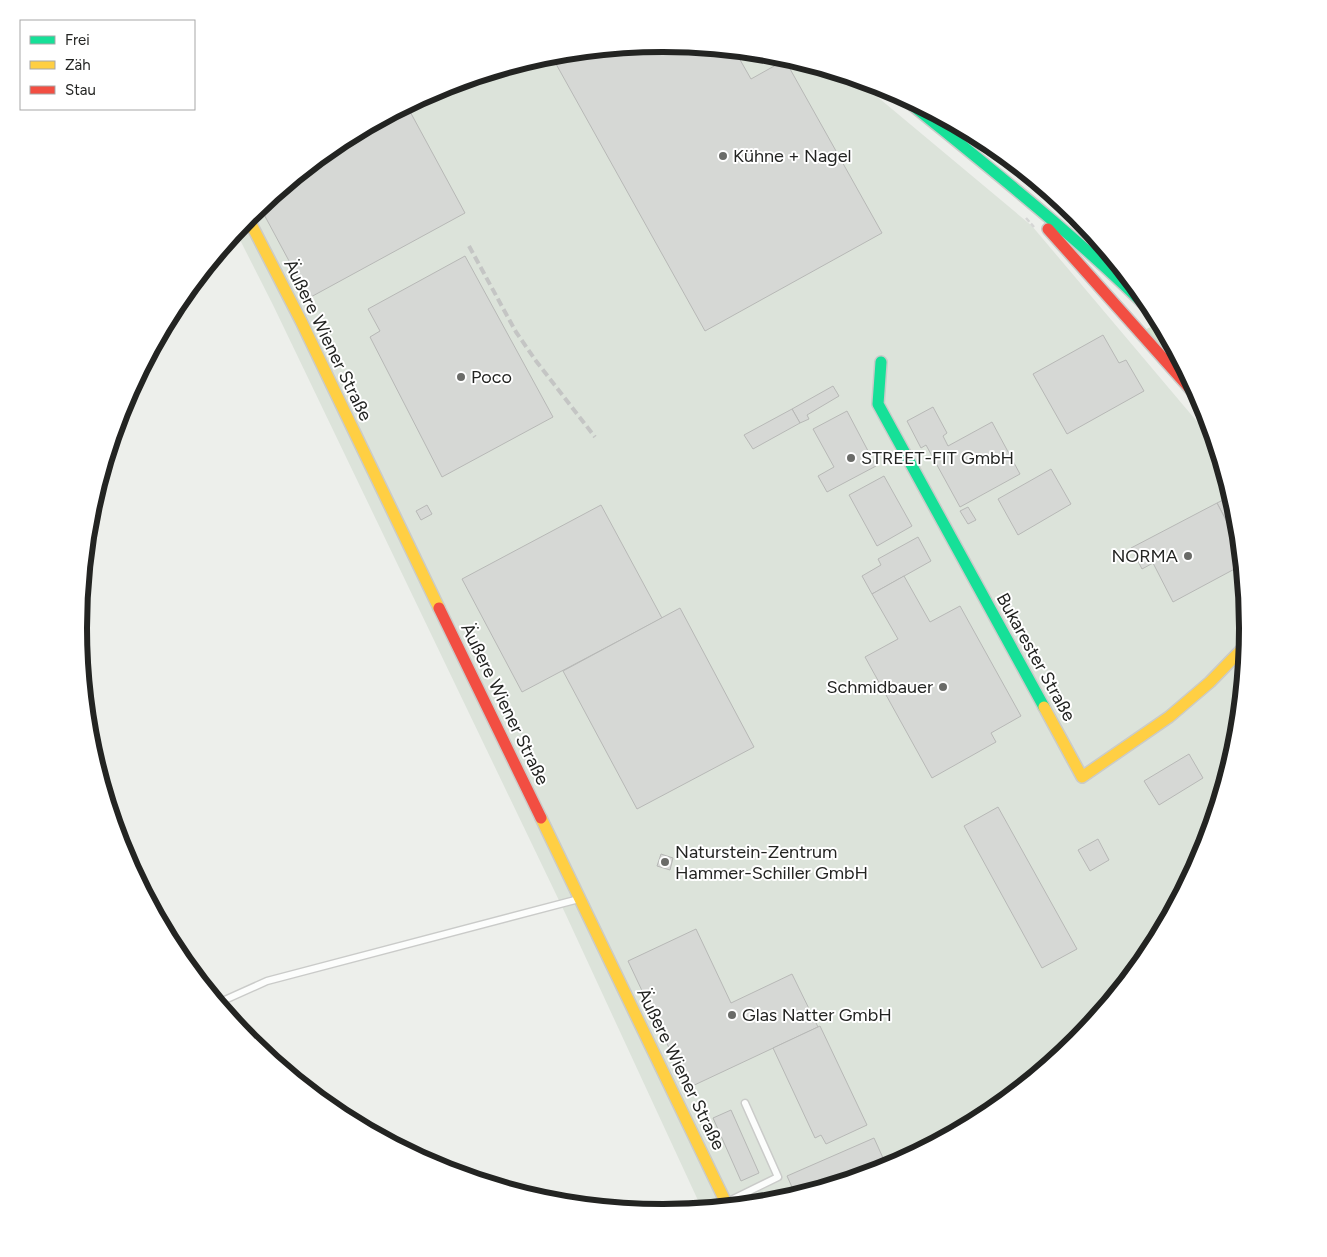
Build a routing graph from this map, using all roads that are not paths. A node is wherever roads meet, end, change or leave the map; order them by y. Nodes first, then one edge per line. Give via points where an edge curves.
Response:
1 (925, 116) edge
2 (985, 165) junction
3 (252, 225) edge
4 (1126, 286) edge
5 (881, 362) dead end
6 (1183, 381) edge
7 (1239, 653) edge
8 (580, 899) junction
9 (224, 1000) edge
10 (745, 1103) dead end
11 (736, 1200) edge
12 (725, 1201) edge

1 - 2 street
2 - 4 street via 1062,227
2 - 6 street via 1062,244
3 - 8 street, Äußere Wiener Straße
5 - 7 street, Bukarester Straße via 878,404 1082,777 1169,717
8 - 9 lane via 267,982
8 - 12 street, Äußere Wiener Straße
10 - 11 lane via 778,1177

